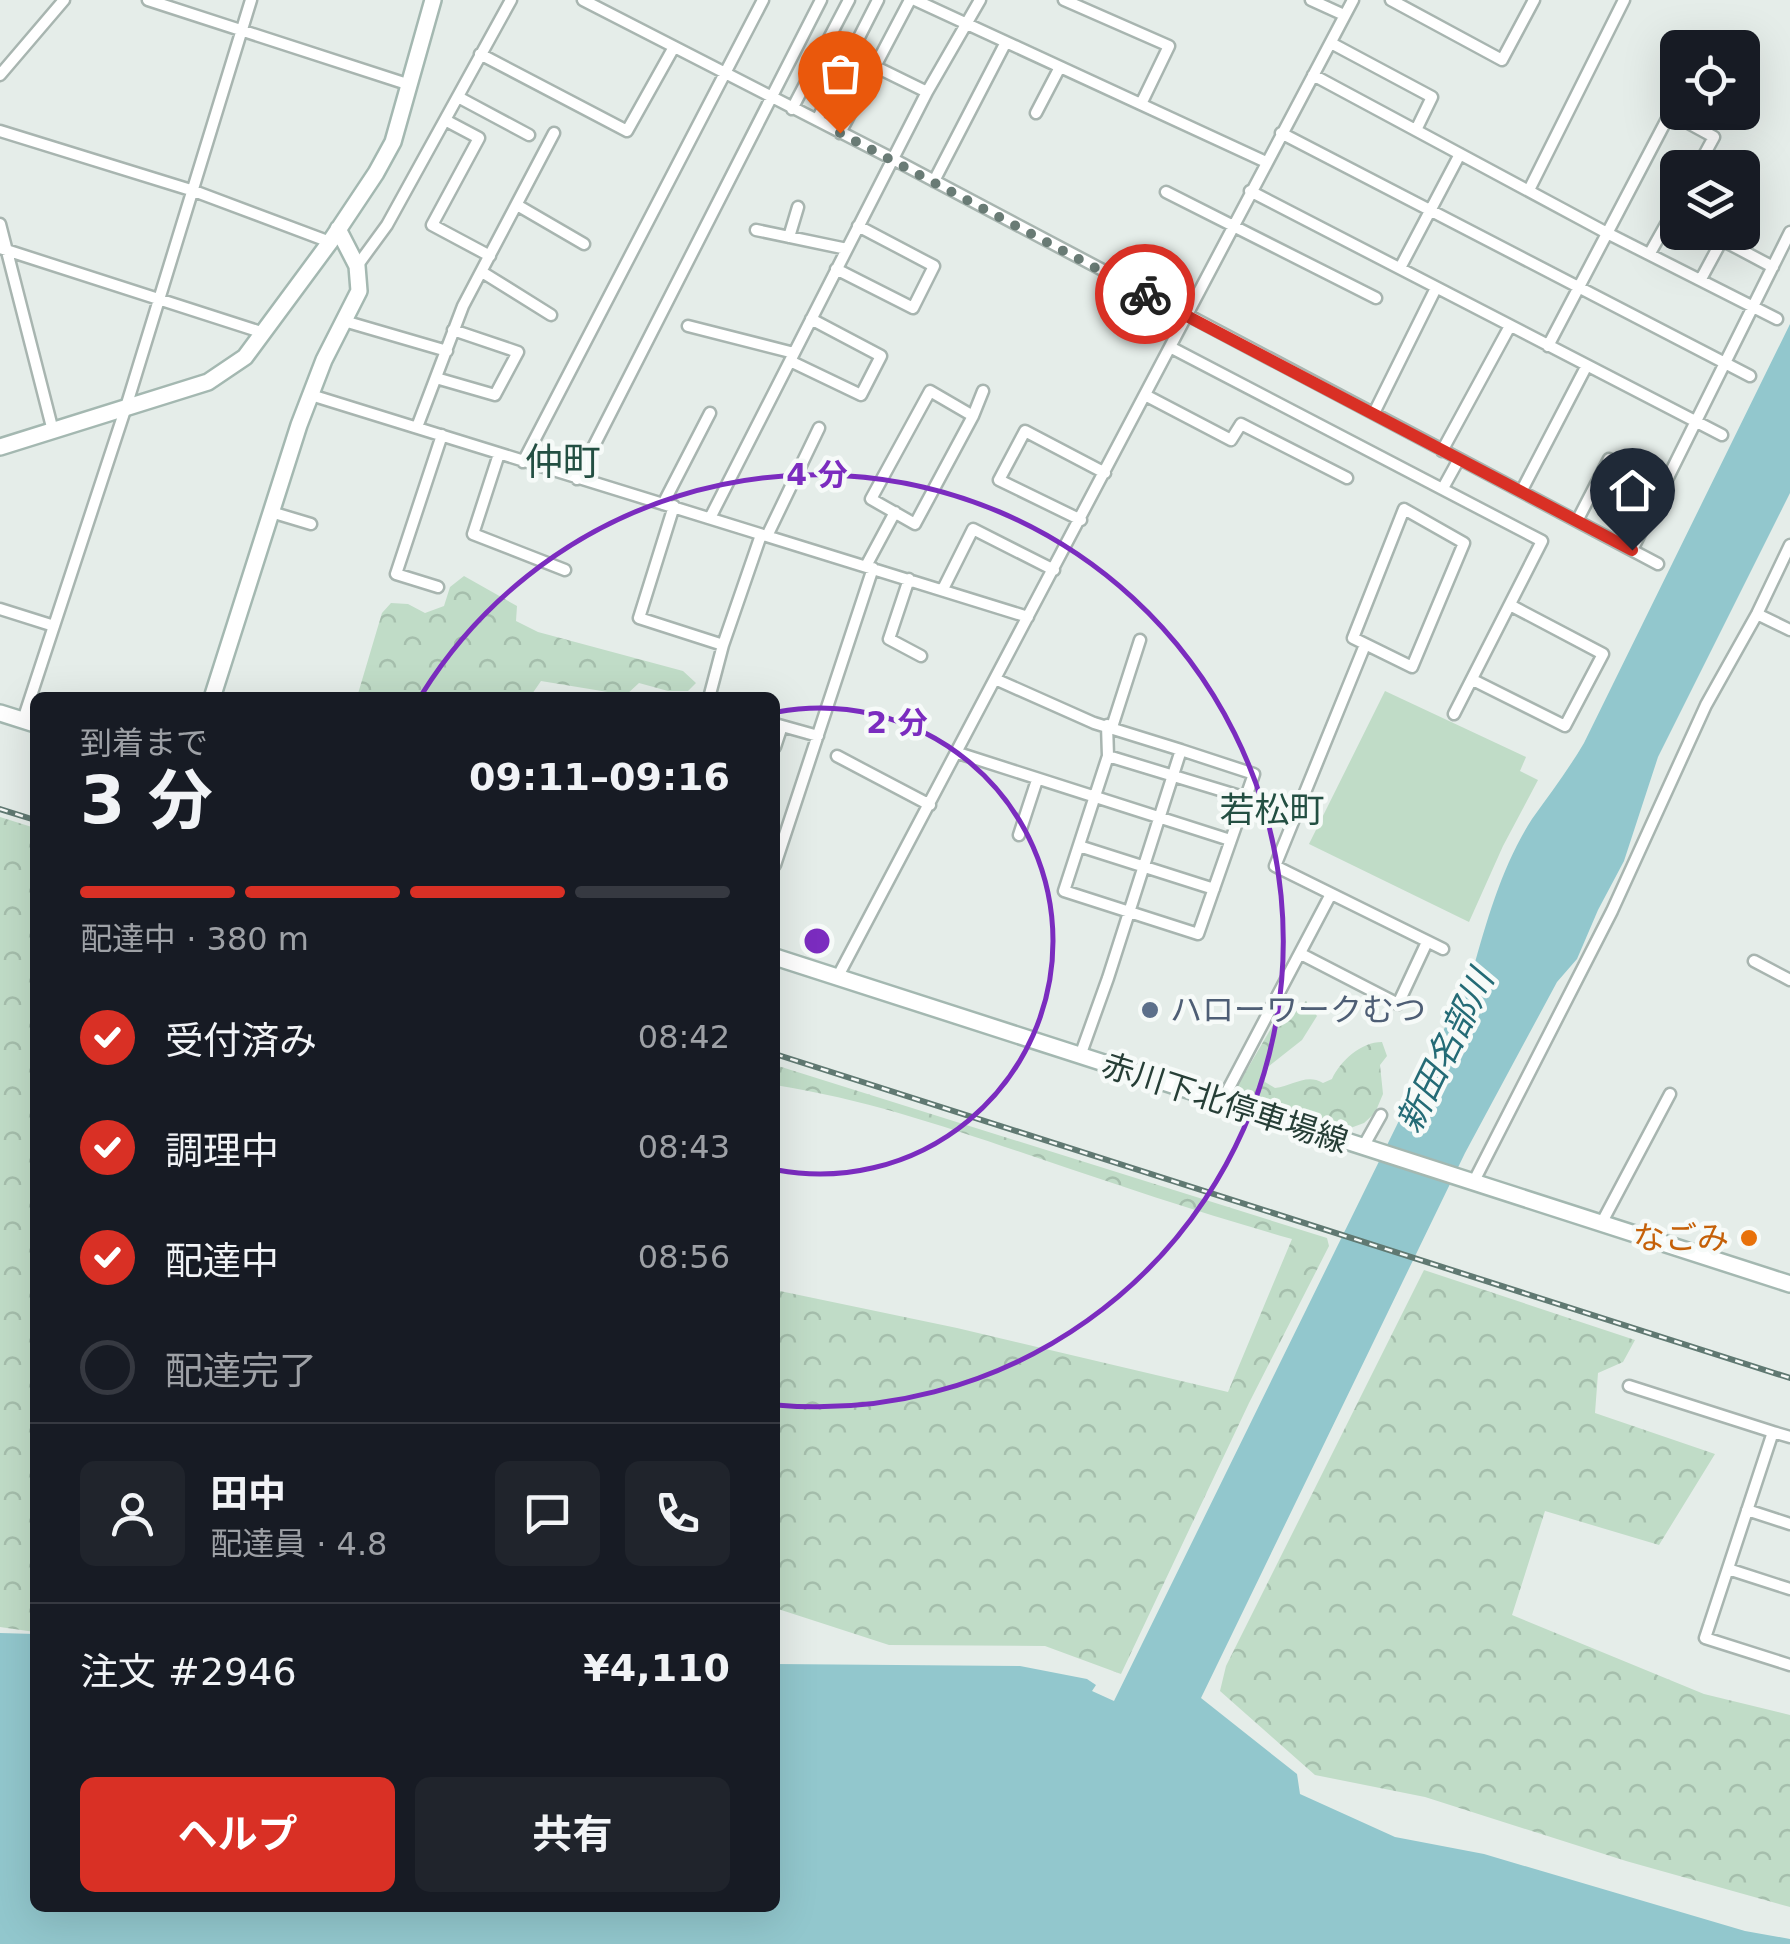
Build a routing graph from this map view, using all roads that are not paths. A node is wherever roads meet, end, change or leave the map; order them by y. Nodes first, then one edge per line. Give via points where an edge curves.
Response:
1 (64, 0) edge
2 (148, 0) edge
3 (251, 0) edge
4 (433, 0) edge
5 (511, 0) edge
6 (583, 0) edge
7 (762, 0) edge
8 (821, 0) edge
9 (849, 0) edge
10 (878, 0) edge
11 (912, 0) edge
12 (980, 0) edge
13 (1064, 0) edge
14 (1311, 0) edge
15 (1353, 0) edge
16 (1390, 0) edge
17 (1534, 0) edge
18 (1624, 0) edge
19 (1344, 16) junction
20 (967, 23) junction
21 (240, 32) junction
22 (1006, 42) junction
23 (1331, 43) junction
24 (674, 47) junction
25 (480, 54) junction
26 (876, 67) junction
27 (1060, 67) junction
28 (723, 72) junction
29 (0, 75) edge
30 (1312, 76) junction
31 (407, 84) junction
32 (927, 92) junction
33 (458, 97) junction
34 (772, 98) junction
35 (1141, 104) junction
36 (792, 109) junction
37 (1036, 113) dead end
38 (445, 120) junction
39 (817, 120) junction
40 (1416, 130) junction
41 (1661, 130) edge
42 (1701, 130) edge
43 (0, 131) edge
44 (554, 133) dead end
45 (840, 133) junction
46 (1281, 133) junction
47 (529, 135) dead end
48 (1707, 150) edge
49 (1460, 154) junction
50 (892, 159) junction
51 (1266, 162) junction
52 (934, 182) junction
53 (1530, 190) junction
54 (1250, 191) junction
55 (194, 192) junction
56 (1166, 192) dead end
57 (517, 205) junction
58 (798, 207) dead end
59 (1430, 210) junction
60 (0, 224) edge
61 (858, 226) junction
62 (1233, 226) junction
63 (756, 230) dead end
64 (1790, 232) edge
65 (1608, 233) junction
66 (334, 235) junction
67 (1660, 235) edge
68 (789, 236) junction
69 (584, 244) dead end
70 (847, 249) junction
71 (4, 250) edge
72 (1650, 253) junction
73 (490, 256) junction
74 (357, 266) junction
75 (1400, 268) junction
76 (1773, 268) junction
77 (836, 269) junction
78 (482, 272) junction
79 (1701, 279) junction
80 (1436, 288) junction
81 (1577, 288) junction
82 (1376, 298) dead end
83 (158, 300) junction
84 (1754, 308) junction
85 (551, 315) dead end
86 (1186, 315) junction
87 (811, 319) junction
88 (1777, 319) dead end
89 (344, 321) junction
90 (688, 326) dead end
91 (1510, 326) junction
92 (453, 330) junction
93 (264, 333) junction
94 (1548, 346) junction
95 (1170, 347) junction
96 (447, 351) junction
97 (792, 357) junction
98 (1724, 363) junction
99 (1586, 367) junction
100 (1750, 376) dead end
101 (436, 378) junction
102 (983, 391) dead end
103 (311, 394) junction
104 (1145, 395) junction
105 (126, 407) junction
106 (710, 413) dead end
107 (1374, 413) junction
108 (973, 416) junction
109 (1696, 422) junction
110 (417, 427) junction
111 (819, 428) dead end
112 (53, 431) junction
113 (442, 435) junction
114 (1722, 435) dead end
115 (0, 446) edge
116 (1442, 450) junction
117 (499, 454) junction
118 (1459, 459) junction
119 (1608, 459) dead end
120 (523, 462) junction
121 (1105, 473) junction
122 (1347, 478) dead end
123 (576, 479) junction
124 (1443, 488) junction
125 (1522, 490) junction
126 (669, 505) junction
127 (272, 512) junction
128 (895, 512) junction
129 (710, 518) junction
130 (1081, 520) junction
131 (1577, 521) junction
132 (311, 524) dead end
133 (764, 535) junction
134 (1790, 545) edge
135 (1632, 550) junction
136 (1658, 564) dead end
137 (870, 567) junction
138 (564, 570) dead end
139 (1054, 570) junction
140 (909, 579) junction
141 (438, 587) dead end
142 (943, 590) junction
143 (1510, 605) junction
144 (0, 610) edge
145 (1757, 614) junction
146 (1028, 617) junction
147 (54, 626) junction
148 (1790, 630) edge
149 (1140, 640) dead end
150 (722, 645) junction
151 (1364, 645) junction
152 (920, 656) dead end
153 (995, 680) junction
154 (1473, 680) junction
155 (37, 692) edge
156 (214, 692) edge
157 (710, 692) edge
158 (0, 713) edge
159 (1454, 714) dead end
160 (29, 722) edge
161 (780, 726) edge
162 (1110, 726) junction
163 (818, 736) junction
164 (1181, 750) junction
165 (958, 753) junction
166 (837, 756) dead end
167 (1108, 756) junction
168 (1173, 776) junction
169 (1038, 780) junction
170 (1244, 797) junction
171 (1094, 799) junction
172 (930, 805) junction
173 (1160, 819) junction
174 (1019, 835) dead end
175 (1230, 840) junction
176 (1079, 846) junction
177 (780, 850) edge
178 (1144, 867) junction
179 (1214, 890) junction
180 (1331, 894) junction
181 (1128, 912) junction
182 (1427, 942) junction
183 (1443, 949) dead end
184 (1300, 954) junction
185 (780, 960) edge
186 (1754, 961) dead end
187 (837, 978) junction
188 (1790, 980) edge
189 (1080, 1056) junction
190 (1670, 1094) dead end
191 (1222, 1101) junction
192 (1381, 1115) dead end
193 (1363, 1147) junction
194 (1471, 1182) junction
195 (1601, 1224) junction
196 (1790, 1284) edge
197 (1629, 1386) dead end
198 (1773, 1432) junction
199 (1790, 1437) edge
200 (1748, 1510) junction
201 (1790, 1524) edge
202 (1728, 1569) junction
203 (1790, 1590) edge
204 (1790, 1665) edge

1 - 29 street
2 - 21 street
3 - 21 street
4 - 31 street
5 - 25 street
6 - 24 street
7 - 28 street
8 - 34 street
9 - 36 street
10 - 39 street
11 - 20 street
11 - 26 street
12 - 20 street
13 - 35 street via 1169,46
14 - 19 street
15 - 19 street
16 - 17 street via 1502,60
18 - 53 street
19 - 23 street
20 - 22 street
20 - 32 street
21 - 31 street
21 - 55 street
22 - 27 street
22 - 52 street
23 - 30 street
23 - 40 street via 1432,97
24 - 25 street via 628,131
24 - 28 street
25 - 33 street
26 - 32 street
26 - 45 street
27 - 35 street
27 - 37 street
28 - 34 street
28 - 120 street
30 - 40 street
30 - 46 street
31 - 66 street via 393,142
32 - 50 street
33 - 38 street
33 - 47 street
34 - 36 street
34 - 123 street
35 - 51 street
36 - 39 street
38 - 73 street via 480,138 432,226
38 - 74 street via 387,226
39 - 45 street
40 - 49 street
41 - 65 street
42 - 48 street via 1714,137
43 - 55 street
44 - 57 street
45 - 50 street
46 - 51 street
46 - 59 street
49 - 53 street
49 - 59 street
50 - 52 street
50 - 61 street
51 - 54 street
52 - 86 street
53 - 65 street
54 - 62 street
54 - 75 street
55 - 66 street
55 - 83 street
56 - 62 street
57 - 69 street
57 - 73 street
58 - 68 street
59 - 75 street
59 - 81 street
60 - 71 street
61 - 70 street
61 - 77 street via 934,266 913,308
62 - 82 street
62 - 86 street
63 - 68 street
64 - 76 street
65 - 72 street
65 - 81 street
66 - 74 street
66 - 93 street
67 - 72 street
68 - 70 street
70 - 77 street
71 - 83 street
71 - 112 street
72 - 79 street
73 - 78 street
74 - 89 street via 358,291
75 - 80 street
76 - 79 street via 1722,240
76 - 84 street
77 - 87 street
78 - 85 street
78 - 92 street
79 - 84 street
80 - 91 street
80 - 107 street
81 - 94 street
81 - 98 street
83 - 93 street
83 - 105 street
84 - 88 street
84 - 98 street
86 - 95 street
86 - 107 street
87 - 97 street
87 - 97 street via 881,356 862,395
89 - 96 street
89 - 103 street
90 - 97 street
91 - 94 street
91 - 116 street
92 - 96 street
92 - 101 street via 518,352 494,396
93 - 105 street via 218,376
94 - 99 street
95 - 104 street
95 - 124 street
96 - 101 street
97 - 129 street
98 - 100 street
98 - 109 street
99 - 109 street
99 - 125 street
101 - 110 street
102 - 108 street
103 - 110 street
103 - 127 street
104 - 121 street
104 - 122 street via 1231,440 1241,424
105 - 112 street
105 - 147 street
106 - 126 street
107 - 116 street
108 - 128 street via 915,524
108 - 128 street via 930,391 871,498
109 - 114 street
109 - 135 street
110 - 113 street
111 - 133 street
112 - 115 street
113 - 117 street
113 - 141 street via 396,574
116 - 118 street
117 - 120 street
117 - 138 street via 472,534
118 - 124 street
118 - 125 street
119 - 131 street
120 - 123 street
121 - 130 street
121 - 130 street via 1024,430 1000,480
123 - 126 street
124 - 143 street via 1542,541
125 - 131 street
126 - 129 street
126 - 150 street via 638,618
127 - 132 street
127 - 156 street
128 - 137 street
129 - 133 street
130 - 139 street
131 - 135 street
133 - 137 street
133 - 150 street
134 - 145 street
135 - 136 street
137 - 140 street
137 - 163 street
139 - 142 street via 973,529
139 - 146 street
140 - 142 street
140 - 152 street via 889,639
142 - 146 street
143 - 154 street
143 - 154 street via 1602,654 1565,726
144 - 147 street
145 - 148 street
145 - 194 street via 1706,704 1612,911
146 - 153 street
147 - 155 street
149 - 162 street
150 - 157 street
151 - 151 street via 1412,667 1464,542 1404,509 1352,638
151 - 180 street via 1275,866
153 - 162 street
153 - 165 street
154 - 159 street
158 - 160 street
161 - 163 street
162 - 164 street
162 - 167 street
163 - 177 street
164 - 168 street
164 - 170 street via 1254,774
165 - 169 street
165 - 172 street
166 - 172 street
167 - 168 street
167 - 171 street
168 - 170 street
168 - 173 street
169 - 171 street
169 - 174 street
170 - 175 street
171 - 173 street
171 - 176 street
172 - 187 street
173 - 175 street
173 - 178 street
175 - 179 street
176 - 178 street
176 - 181 street via 1064,891
178 - 179 street
178 - 181 street
179 - 181 street via 1198,934
180 - 182 street
180 - 184 street
181 - 189 street
182 - 183 street
182 - 184 street via 1398,1004
184 - 191 street
185 - 187 street, 赤川下北停車場線
186 - 188 street
187 - 189 street, 赤川下北停車場線
189 - 191 street, 赤川下北停車場線
190 - 195 street
191 - 193 street, 赤川下北停車場線
192 - 193 street
193 - 194 street, 赤川下北停車場線
194 - 195 street, 赤川下北停車場線
195 - 196 street, 赤川下北停車場線
197 - 198 street
198 - 199 street
198 - 200 street
200 - 201 street
200 - 202 street
202 - 203 street
202 - 204 street via 1706,1638

